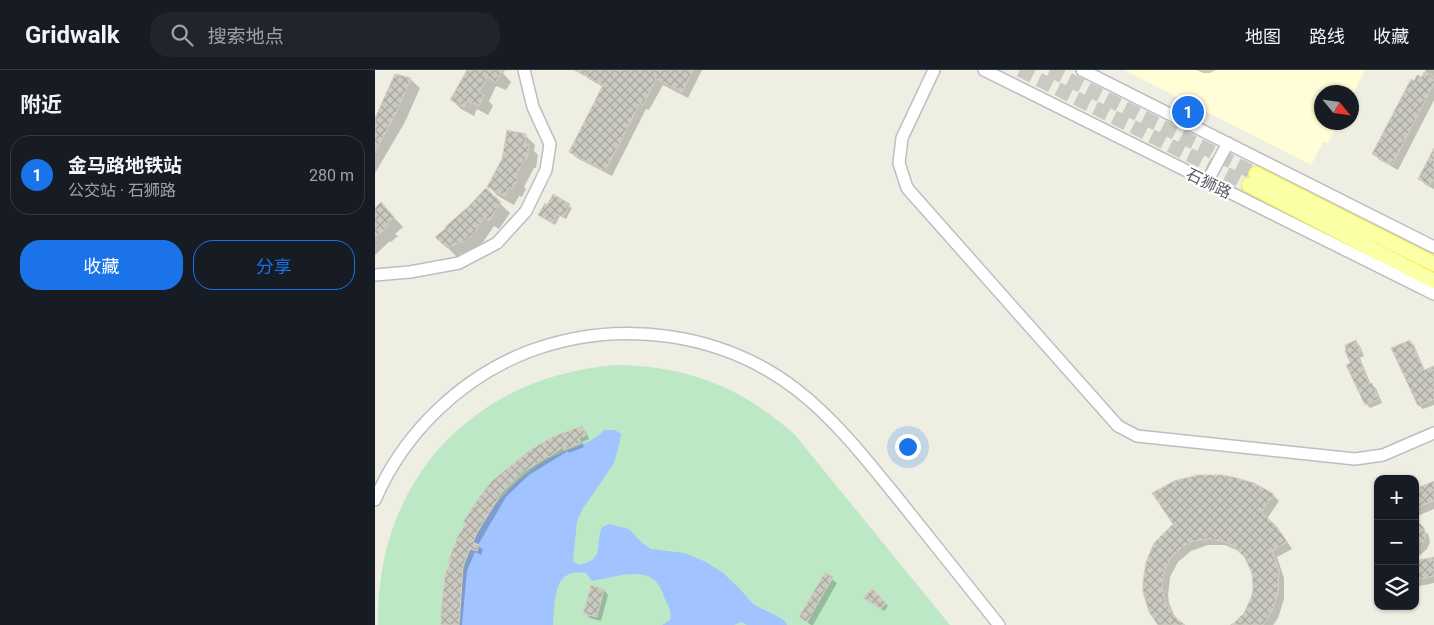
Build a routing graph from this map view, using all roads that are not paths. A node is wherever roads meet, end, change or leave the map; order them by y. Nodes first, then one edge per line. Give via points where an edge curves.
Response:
1 (524, 70) edge
2 (934, 70) edge
3 (984, 70) edge
4 (1082, 70) edge
5 (1227, 143) junction
6 (1207, 182) junction
7 (1434, 248) edge
8 (1434, 264) edge
9 (375, 275) edge
10 (1434, 281) edge
11 (1434, 294) edge
12 (1434, 432) edge
13 (375, 500) edge
14 (999, 625) edge

1 - 9 street via 533,107 550,144 546,170 527,211 497,243 459,263
2 - 12 street via 902,138 899,163 907,188 1118,426 1137,436 1355,459 1383,454
3 - 6 street, 石狮路
4 - 5 street
5 - 6 street
5 - 7 street
6 - 11 street, 石狮路
8 - 10 main road, 石狮路 via 1253,179
13 - 14 street via 396,460 431,417 467,385 503,364 541,348 581,337 629,333 684,338 724,350 762,367 813,402 865,457

